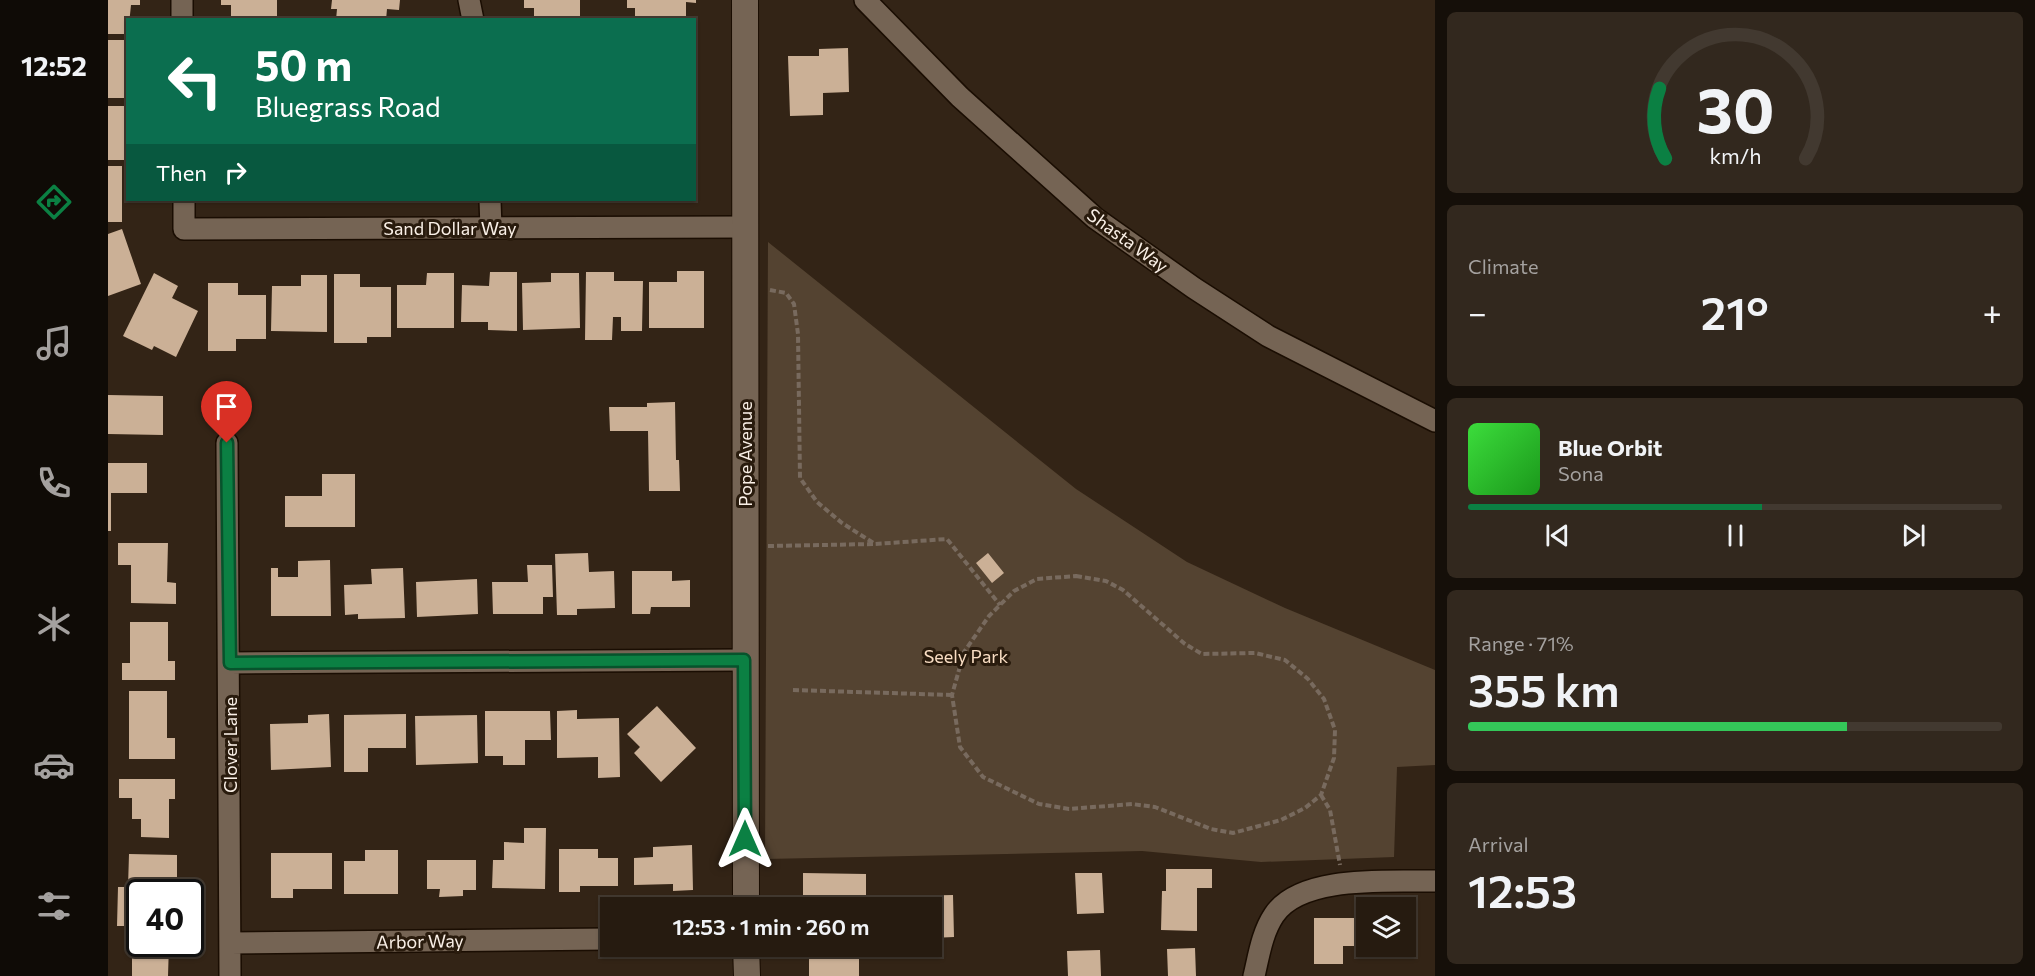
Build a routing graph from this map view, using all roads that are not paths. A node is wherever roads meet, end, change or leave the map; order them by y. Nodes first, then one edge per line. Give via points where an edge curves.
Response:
1 (182, 0) edge
2 (470, 0) edge
3 (746, 0) edge
4 (865, 0) edge
5 (182, 18) edge
6 (473, 18) edge
7 (184, 201) edge
8 (490, 201) edge
9 (746, 227) junction
10 (491, 228) junction
11 (1435, 421) edge
12 (227, 443) dead end
13 (744, 660) junction
14 (230, 663) junction
15 (1435, 881) edge
16 (746, 897) edge
17 (600, 939) edge
18 (230, 943) junction
19 (746, 957) edge
20 (230, 976) edge
21 (747, 976) edge
22 (1254, 976) edge

1 - 5 street
2 - 6 street
3 - 9 street, Pope Avenue
4 - 11 street, Shasta Way via 960,97 1095,218 1268,336
7 - 10 street, Sand Dollar Way via 184,229
8 - 10 street
9 - 10 street, Sand Dollar Way
9 - 13 street, Pope Avenue
12 - 14 street, Clover Lane
13 - 14 street
13 - 16 street, Pope Avenue
14 - 18 street, Clover Lane
15 - 22 street via 1328,884 1299,895 1275,914 1261,945
17 - 18 street, Arbor Way
18 - 20 street, Clover Lane
19 - 21 street

